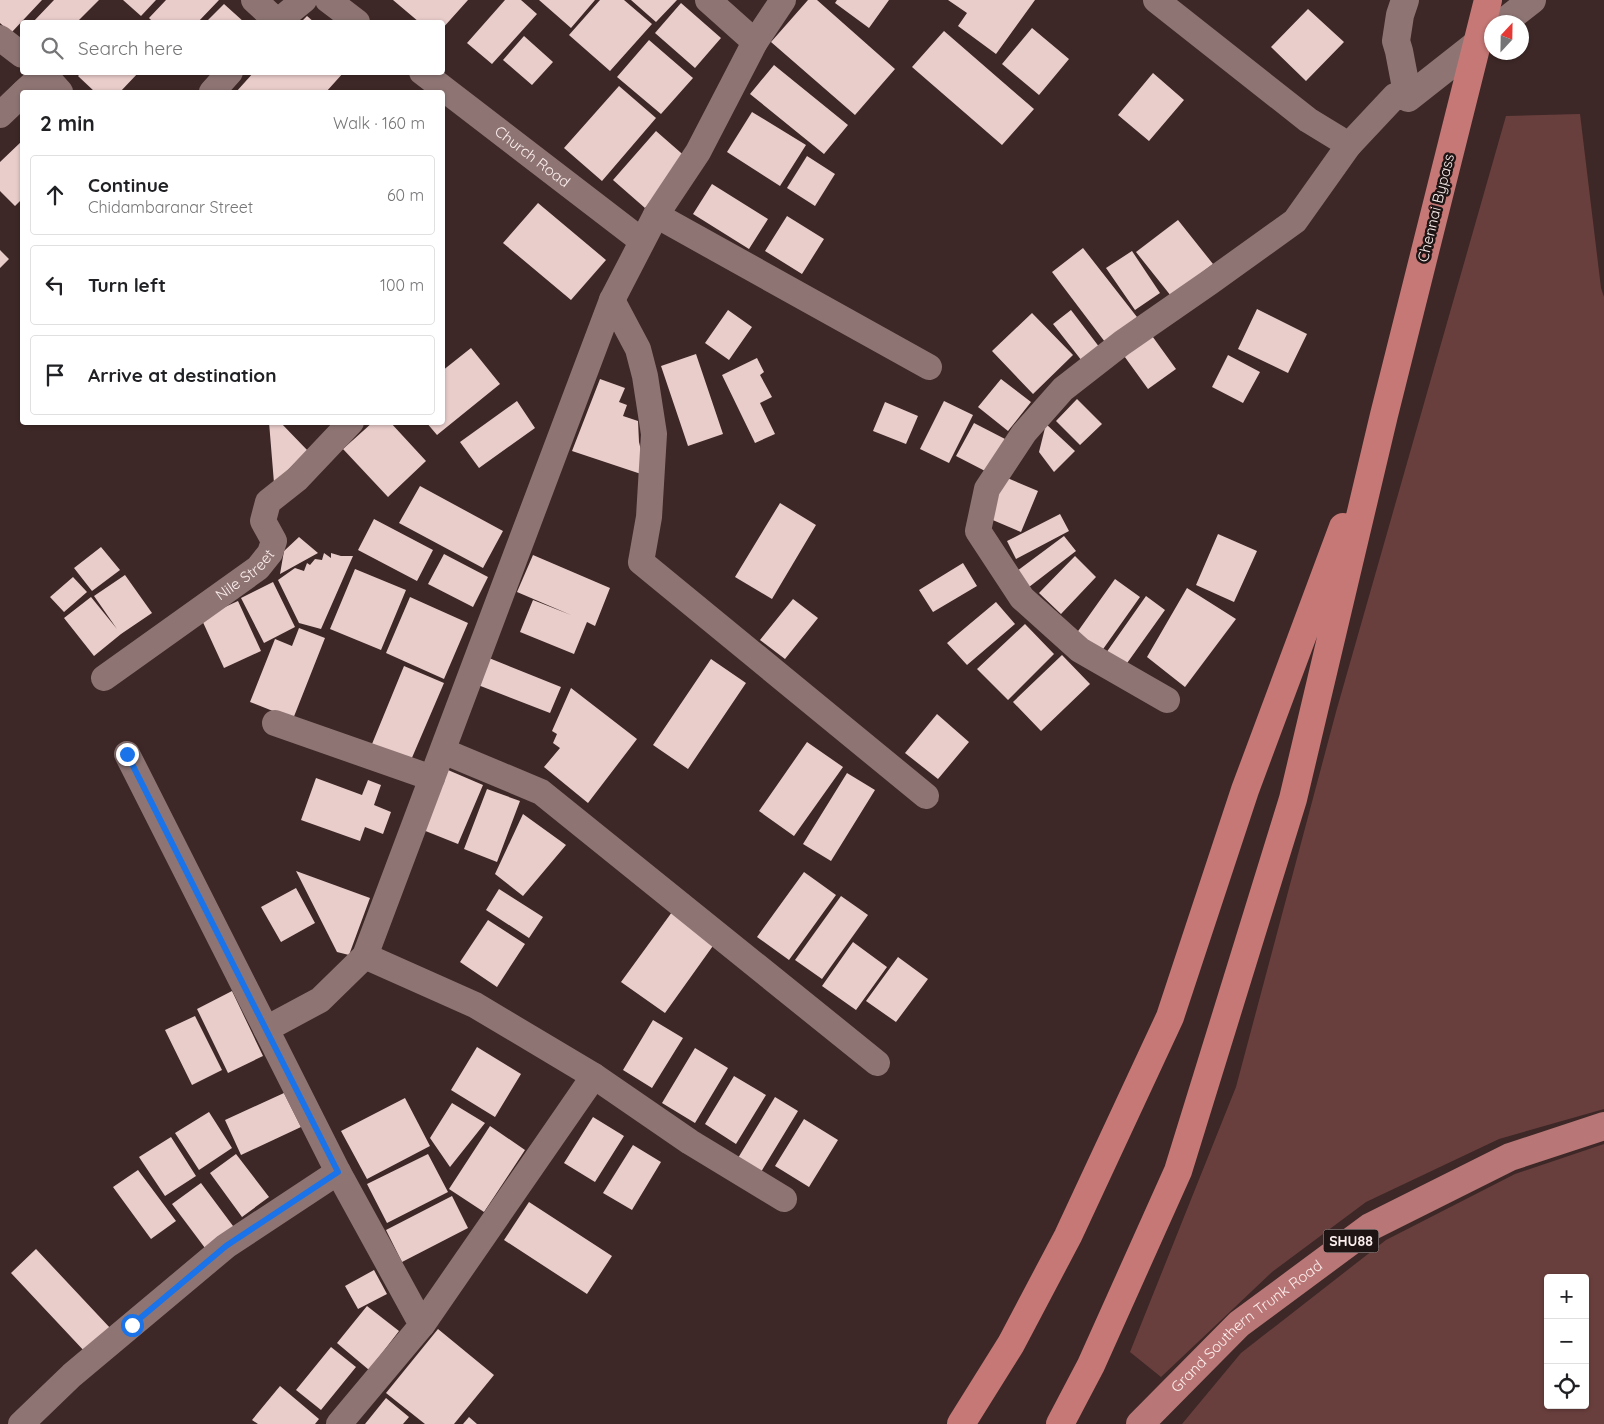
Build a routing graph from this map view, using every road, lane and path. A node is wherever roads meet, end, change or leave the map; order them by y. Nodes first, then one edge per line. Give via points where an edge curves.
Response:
1 (254, 0) edge
2 (304, 0) edge
3 (328, 0) edge
4 (708, 0) edge
5 (783, 0) edge
6 (1156, 0) edge
7 (1405, 0) edge
8 (1488, 0) edge
9 (1532, 0) edge
10 (1513, 15) edge
11 (275, 20) edge
12 (279, 20) edge
13 (354, 20) edge
14 (0, 38) edge
15 (1484, 39) edge
16 (755, 42) junction
17 (20, 53) edge
18 (227, 75) edge
19 (426, 75) edge
20 (49, 80) edge
21 (29, 90) edge
22 (214, 90) edge
23 (20, 96) edge
24 (1408, 98) junction
25 (0, 115) edge
26 (1349, 145) junction
27 (656, 215) junction
28 (642, 241) junction
29 (612, 300) junction
30 (928, 367) dead end
31 (1384, 415) junction
32 (348, 425) edge
33 (104, 678) dead end
34 (1167, 700) dead end
35 (275, 723) dead end
36 (443, 751) junction
37 (127, 754) dead end
38 (432, 778) junction
39 (926, 796) dead end
40 (365, 956) junction
41 (266, 1029) junction
42 (877, 1063) dead end
43 (594, 1076) junction
44 (1604, 1126) edge
45 (338, 1172) junction
46 (784, 1199) dead end
47 (422, 1326) junction
48 (21, 1424) edge
49 (339, 1424) edge
50 (961, 1424) edge
51 (1060, 1424) edge
52 (1140, 1424) edge

1 - 11 street
2 - 12 street
3 - 13 street
4 - 16 street
5 - 16 street
6 - 26 street via 1308,120
7 - 24 street via 1396,41
8 - 31 highway, Chennai Bypass
9 - 10 street
14 - 17 street
15 - 24 street
16 - 27 street via 698,152
18 - 22 street
19 - 28 street, Church Road
20 - 21 street
23 - 25 street
24 - 26 street via 1394,96
26 - 34 street via 1295,220 1063,389 1024,433 987,489 978,531 1022,598 1080,650
27 - 28 street
27 - 30 street
28 - 29 street
29 - 36 street
29 - 39 street via 638,349 654,434 650,517 641,562
31 - 50 highway via 1245,790 1170,1017 1068,1236 1011,1344
31 - 51 highway via 1293,798 1178,1171 1091,1366
32 - 33 street, Nile Street via 297,479 268,502 264,521 274,541 258,568
35 - 38 street
36 - 38 street
36 - 42 street via 541,792
37 - 41 street
38 - 40 street
40 - 41 street via 320,1000
40 - 43 street via 475,1005
41 - 45 street
43 - 46 street via 690,1142
43 - 47 street
44 - 52 main road, Grand Southern Trunk Road / SHU88 via 1510,1157 1370,1227 1239,1324
45 - 47 street
45 - 48 street via 226,1246 72,1375
47 - 49 street

